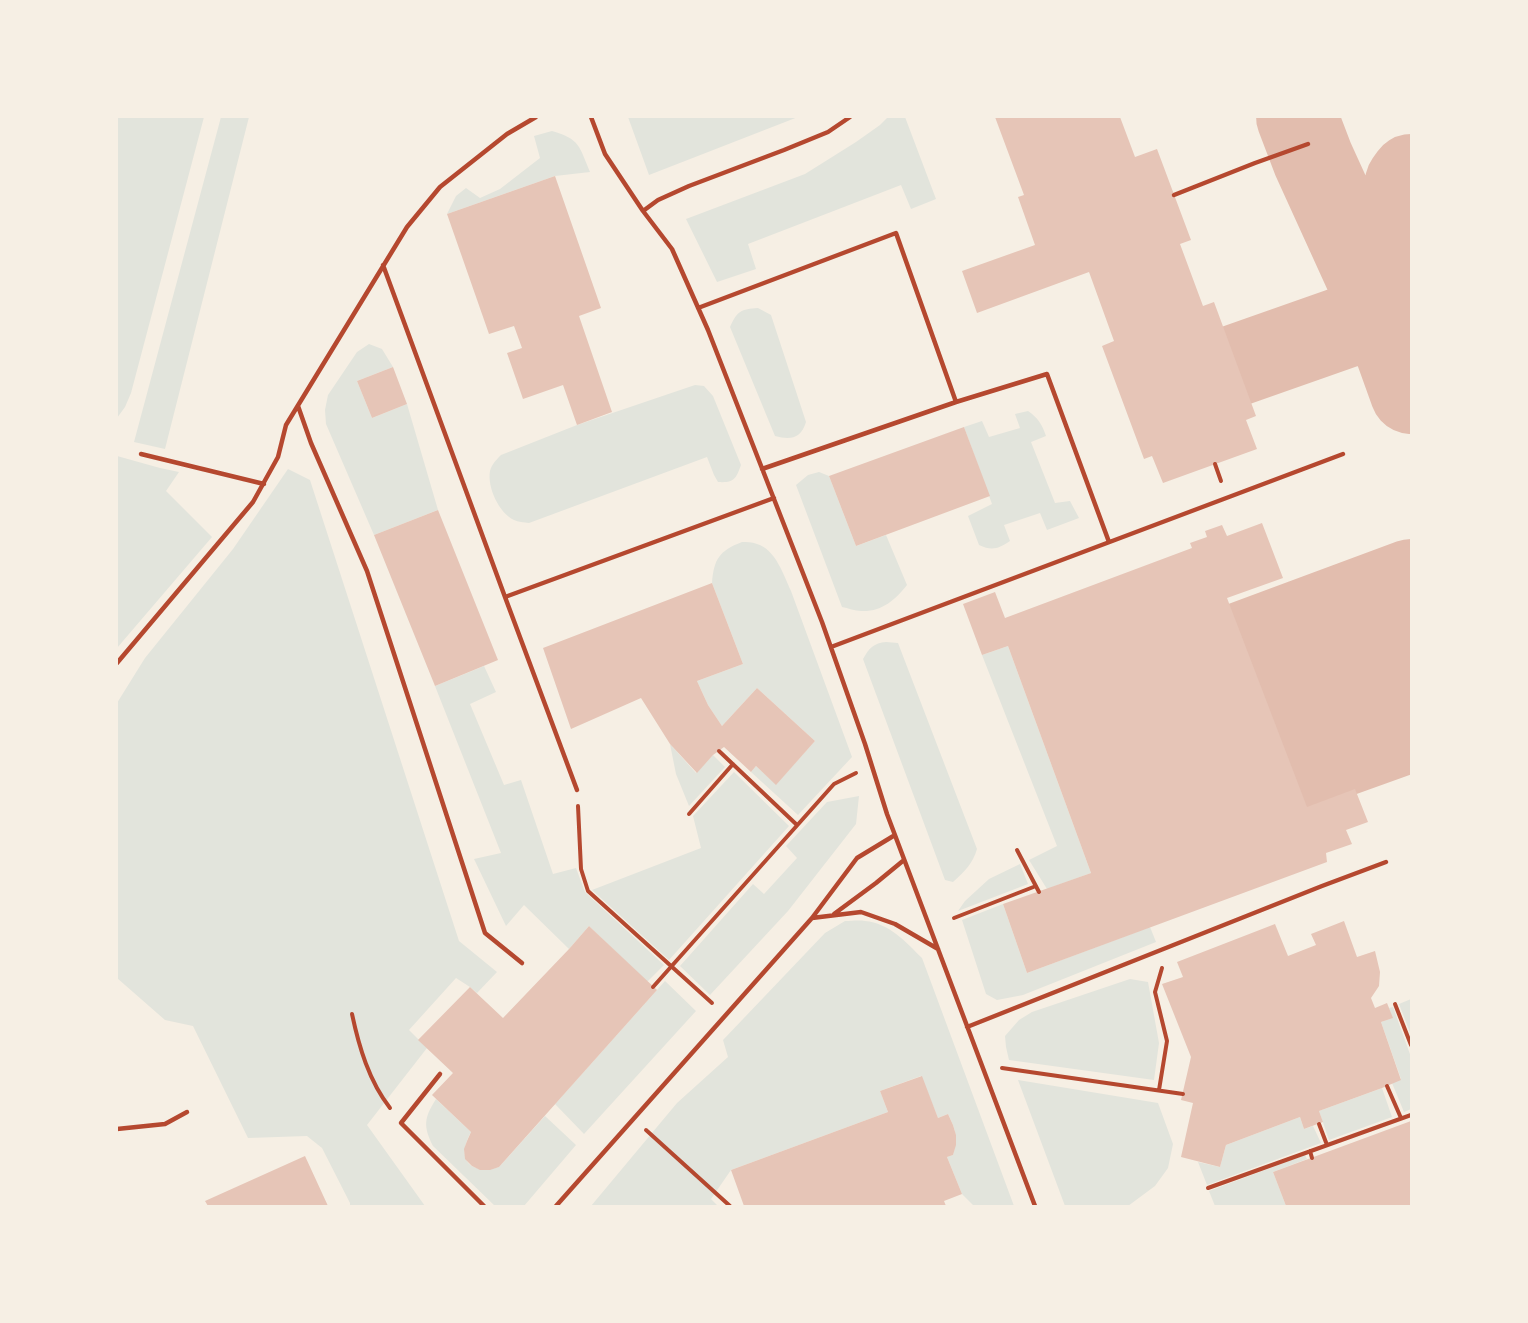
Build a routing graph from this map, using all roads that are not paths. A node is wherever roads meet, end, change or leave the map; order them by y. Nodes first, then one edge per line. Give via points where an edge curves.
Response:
1 (537, 117) edge
2 (591, 117) edge
3 (850, 117) edge
4 (1308, 144) dead end
5 (1174, 195) dead end
6 (644, 211) junction
7 (383, 265) junction
8 (698, 308) junction
9 (956, 402) junction
10 (298, 406) junction
11 (141, 454) dead end
12 (1343, 454) dead end
13 (762, 469) junction
14 (264, 484) junction
15 (774, 498) junction
16 (1110, 542) junction
17 (505, 597) junction
18 (831, 647) junction
19 (117, 663) edge
20 (577, 790) road end
21 (895, 835) junction
22 (904, 860) junction
23 (1386, 862) dead end
24 (832, 916) junction
25 (812, 918) junction
26 (938, 950) junction
27 (522, 963) dead end
28 (967, 1027) junction
29 (440, 1074) dead end
30 (187, 1112) dead end
31 (117, 1129) edge
32 (484, 1206) edge
33 (556, 1206) edge
34 (1035, 1206) edge

1 - 7 lane via 507,134 440,186
2 - 6 lane via 605,154
3 - 6 lane via 828,132 689,186
4 - 5 lane
6 - 8 lane via 672,249
7 - 10 lane
7 - 17 lane
8 - 9 lane via 896,233
8 - 13 lane
9 - 13 lane
9 - 16 lane via 1047,374
10 - 14 lane via 286,425 278,457
10 - 27 lane via 367,571 485,933
11 - 14 lane
12 - 16 lane
13 - 15 lane
14 - 19 lane
15 - 17 lane
15 - 18 lane
16 - 18 lane
17 - 20 lane
18 - 21 lane
21 - 22 lane
21 - 25 lane via 857,858
22 - 24 lane
22 - 26 lane
23 - 28 lane
24 - 25 lane
24 - 26 lane via 861,912 895,924
25 - 33 lane
26 - 28 lane
28 - 34 lane
29 - 32 lane via 401,1123
30 - 31 lane via 165,1124

